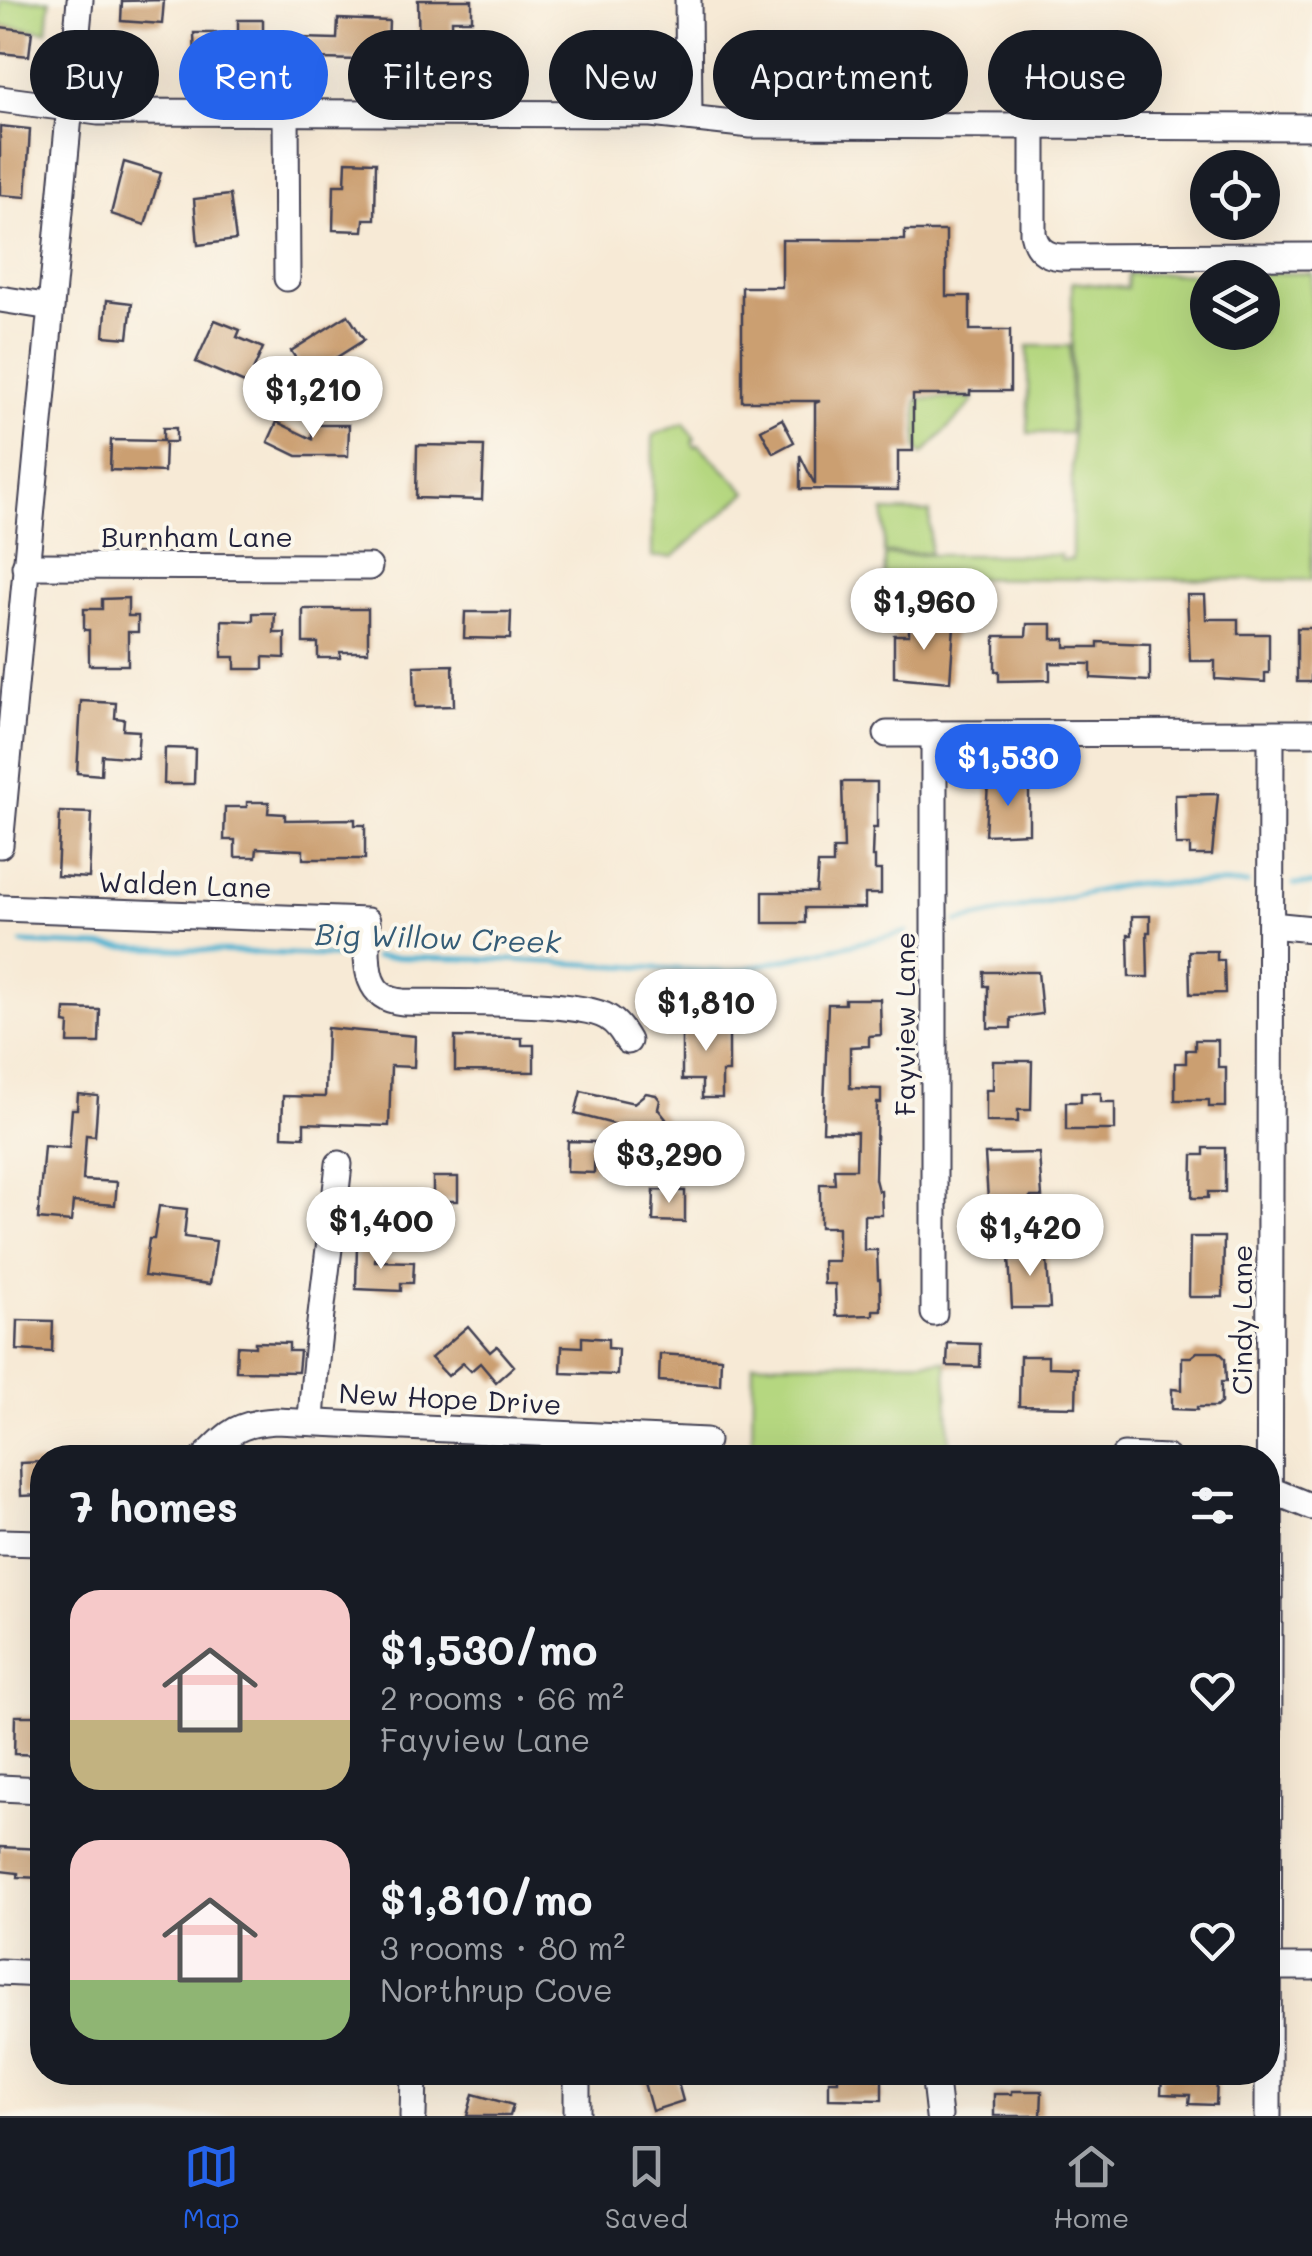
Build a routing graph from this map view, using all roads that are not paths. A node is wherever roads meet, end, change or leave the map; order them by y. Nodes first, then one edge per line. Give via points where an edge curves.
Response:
1 (80, 0) edge
2 (688, 0) edge
3 (77, 30) edge
4 (688, 30) edge
5 (0, 98) edge
6 (30, 102) edge
7 (328, 113) edge
8 (549, 114) edge
9 (693, 118) edge
10 (69, 120) edge
11 (286, 120) edge
12 (1033, 125) junction
13 (1312, 126) edge
14 (1312, 256) edge
15 (286, 278) dead end
16 (0, 300) edge
17 (51, 307) junction
18 (25, 566) junction
19 (368, 566) dead end
20 (1312, 733) edge
21 (887, 734) dead end
22 (934, 734) junction
23 (1271, 734) junction
24 (0, 846) edge
25 (0, 908) edge
26 (1271, 925) junction
27 (1312, 929) edge
28 (628, 1041) dead end
29 (339, 1164) dead end
30 (934, 1313) dead end
31 (311, 1421) junction
32 (706, 1442) dead end
33 (218, 1445) edge
34 (1269, 1445) edge
35 (1280, 1494) edge
36 (1312, 1506) edge
37 (0, 1542) edge
38 (30, 1543) edge
39 (0, 1788) edge
40 (30, 1789) edge
41 (1280, 1967) edge
42 (1312, 1967) edge
43 (0, 1972) edge
44 (30, 1973) edge
45 (414, 2085) edge
46 (577, 2085) edge
47 (936, 2085) edge
48 (1268, 2085) edge
49 (413, 2116) edge
50 (577, 2116) edge
51 (940, 2116) edge
52 (1268, 2116) edge

1 - 3 street
2 - 4 street
5 - 6 street
7 - 8 street
9 - 12 street via 751,125
10 - 17 street
11 - 15 street
12 - 13 street
12 - 14 street via 1033,233 1046,254
16 - 17 street
17 - 18 street
18 - 19 street, Burnham Lane
18 - 24 street
20 - 23 street
21 - 22 street
22 - 23 street
22 - 30 street, Fayview Lane
23 - 26 street, Cindy Lane
25 - 28 street, Walden Lane via 367,928 368,972 378,993 394,1001 574,1008 607,1016
26 - 27 street
26 - 34 street, Cindy Lane
29 - 31 street
31 - 32 street, New Hope Drive
31 - 33 street, New Hope Drive via 252,1422
35 - 36 street
37 - 38 street
39 - 40 street
41 - 42 street
43 - 44 street
45 - 49 street
46 - 50 street
47 - 51 street
48 - 52 street, Cindy Lane

